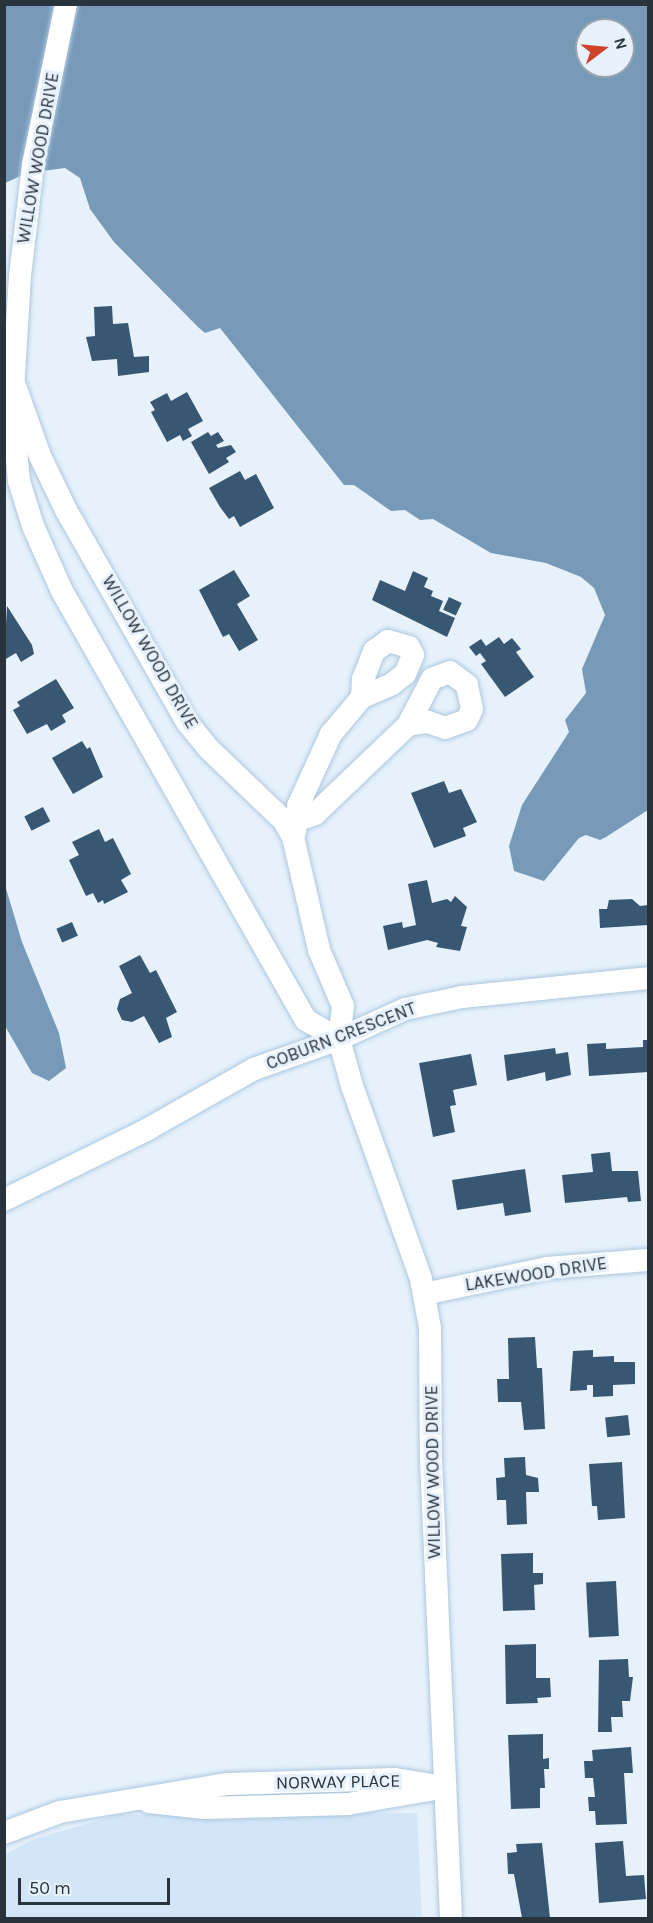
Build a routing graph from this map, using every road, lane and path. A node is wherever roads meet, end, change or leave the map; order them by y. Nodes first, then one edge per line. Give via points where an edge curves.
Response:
1 (66, 4) edge
2 (11, 313) edge
3 (14, 384) junction
4 (12, 475) edge
5 (362, 696) dead end
6 (408, 725) dead end
7 (296, 828) junction
8 (648, 978) edge
9 (339, 1039) junction
10 (4, 1200) edge
11 (648, 1260) edge
12 (424, 1294) junction
13 (445, 1787) junction
14 (4, 1833) edge
15 (451, 1918) edge

1 - 2 street, WILLOW WOOD DRIVE via 33,165
2 - 3 street, WILLOW WOOD DRIVE
3 - 4 street, WILLOW WOOD DRIVE
3 - 7 street, WILLOW WOOD DRIVE via 40,456 66,510 187,722 209,749
4 - 9 street, WILLOW WOOD DRIVE via 62,591 306,1020
5 - 7 street via 331,734 298,806
6 - 7 street
7 - 9 street, WILLOW WOOD DRIVE via 319,950 343,1006
8 - 9 street, COBURN CRESCENT via 462,997 405,1009
9 - 10 street, COBURN CRESCENT via 254,1069 122,1142
9 - 12 street, WILLOW WOOD DRIVE
11 - 12 street, LAKEWOOD DRIVE via 547,1268
12 - 13 street, WILLOW WOOD DRIVE via 430,1328 431,1460
13 - 14 street, NORWAY PLACE via 348,1804 205,1808 127,1800 60,1812
13 - 15 street, WILLOW WOOD DRIVE

